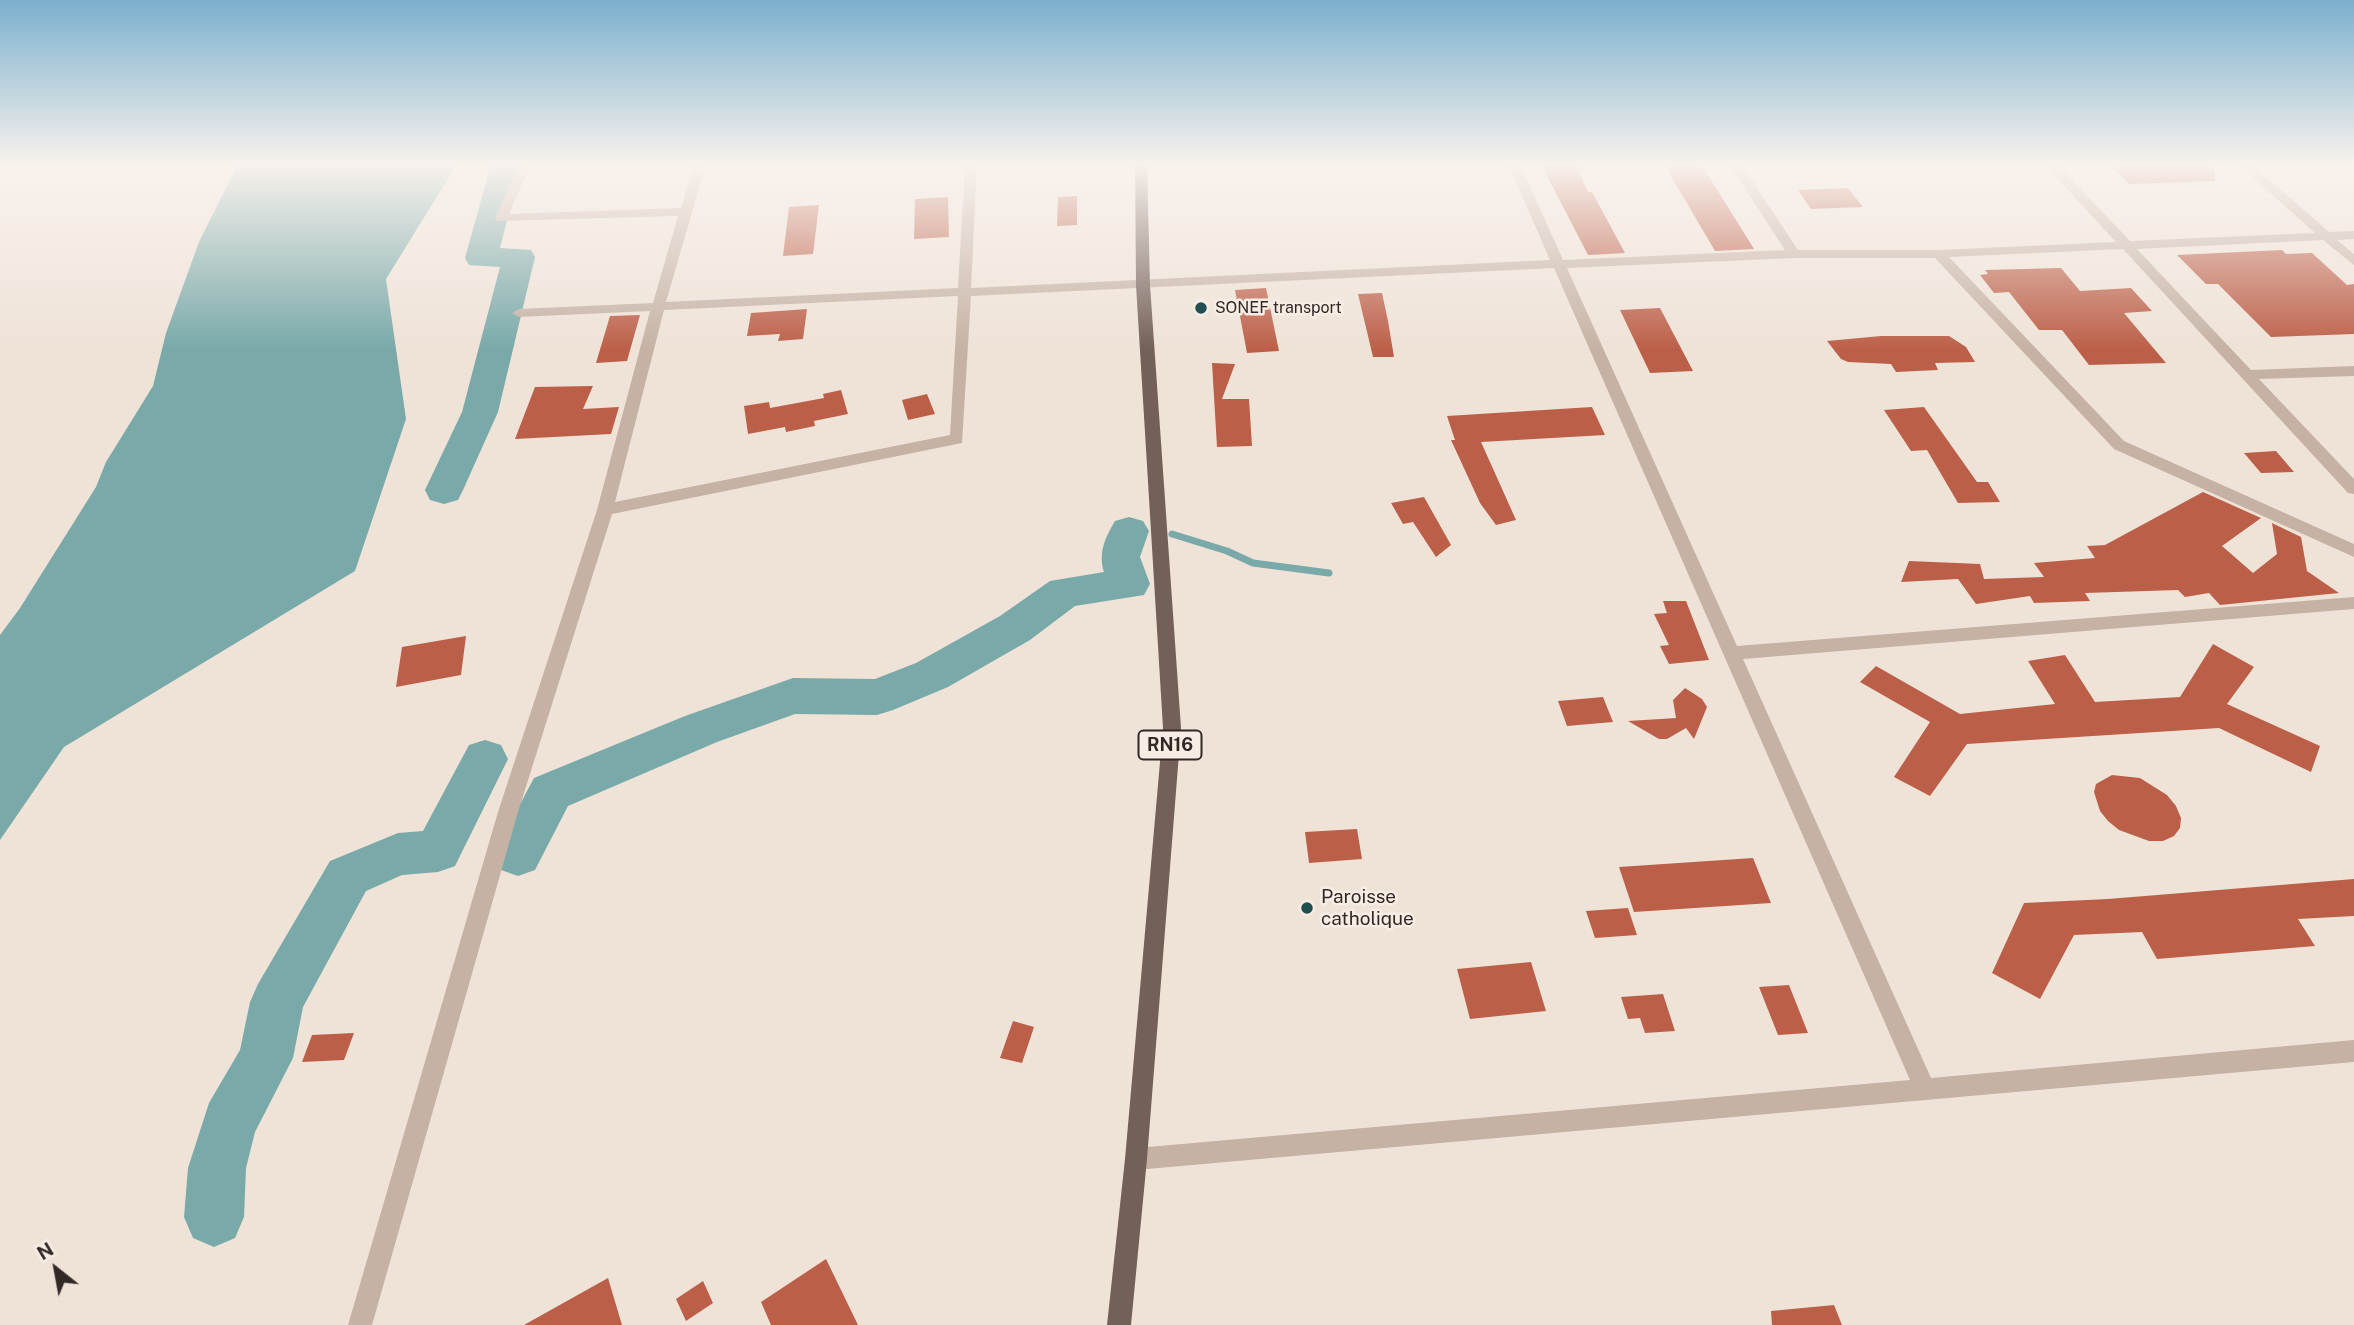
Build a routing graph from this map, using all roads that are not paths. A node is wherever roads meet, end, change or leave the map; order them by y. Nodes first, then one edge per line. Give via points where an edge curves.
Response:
1 (681, 226) edge
2 (969, 226) edge
3 (1142, 226) edge
4 (1541, 226) edge
5 (1776, 226) edge
6 (2110, 226) edge
7 (2313, 226) edge
8 (2354, 235) edge
9 (2326, 237) junction
10 (2129, 245) junction
11 (1794, 254) junction
12 (1939, 254) junction
13 (2354, 261) edge
14 (1558, 264) junction
15 (1143, 285) junction
16 (966, 293) junction
17 (658, 307) junction
18 (519, 313) dead end
19 (2354, 370) edge
20 (2247, 375) junction
21 (2354, 489) edge
22 (605, 510) junction
23 (2354, 551) edge
24 (2354, 603) edge
25 (1731, 653) junction
26 (2354, 1051) edge
27 (1925, 1089) junction
28 (1136, 1159) junction
29 (360, 1325) edge
30 (1119, 1325) edge

1 - 17 street
2 - 16 street
3 - 15 main road, RN16
4 - 14 street
5 - 11 street
6 - 10 street
7 - 9 street
8 - 9 street
9 - 10 street
9 - 13 street
10 - 12 street
10 - 20 street
11 - 12 street
11 - 14 street
12 - 23 street via 2119,445
14 - 15 street
14 - 25 street
15 - 16 street
15 - 28 main road, RN16 via 1172,728
16 - 17 street
16 - 22 street via 957,439
17 - 18 street
17 - 22 street
19 - 20 street
20 - 21 street
22 - 29 street via 530,742
24 - 25 street
25 - 27 street
26 - 27 street
27 - 28 street
28 - 30 main road, RN16

